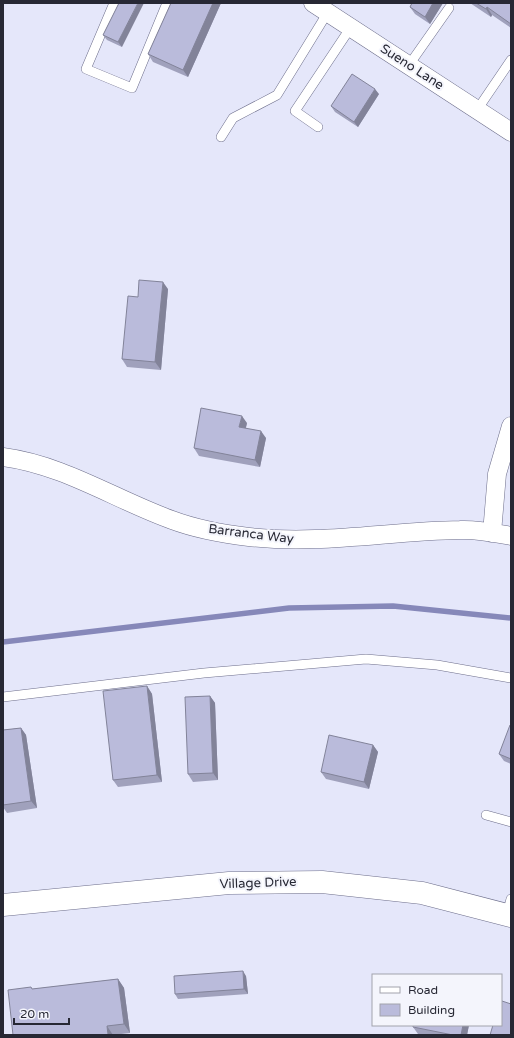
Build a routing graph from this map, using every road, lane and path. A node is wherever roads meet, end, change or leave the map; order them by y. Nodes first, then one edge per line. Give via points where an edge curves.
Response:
1 (114, 3) edge
2 (167, 3) edge
3 (313, 3) edge
4 (449, 8) dead end
5 (328, 12) junction
6 (351, 27) junction
7 (511, 60) edge
8 (409, 65) junction
9 (477, 110) junction
10 (318, 127) dead end
11 (511, 132) edge
12 (221, 137) dead end
13 (511, 426) edge
14 (3, 457) edge
15 (492, 533) junction
16 (511, 536) edge
17 (511, 678) edge
18 (3, 697) edge
19 (486, 815) dead end
20 (511, 822) edge
21 (3, 905) edge
22 (510, 910) edge

1 - 2 lane via 86,69 132,88
3 - 5 street, Sueno Lane
4 - 8 lane
5 - 6 street, Sueno Lane
5 - 12 lane via 277,95 233,118
6 - 8 street, Sueno Lane
6 - 10 lane via 295,111
7 - 9 lane
8 - 9 street, Sueno Lane
9 - 11 street, Sueno Lane
13 - 15 street via 497,474
14 - 15 street, Barranca Way via 66,474 173,521 249,537 301,540 461,530
15 - 16 street, Barranca Way
17 - 18 lane via 437,665 366,659 204,673
19 - 20 lane
21 - 22 main road, Village Drive via 229,883 322,882 422,894

